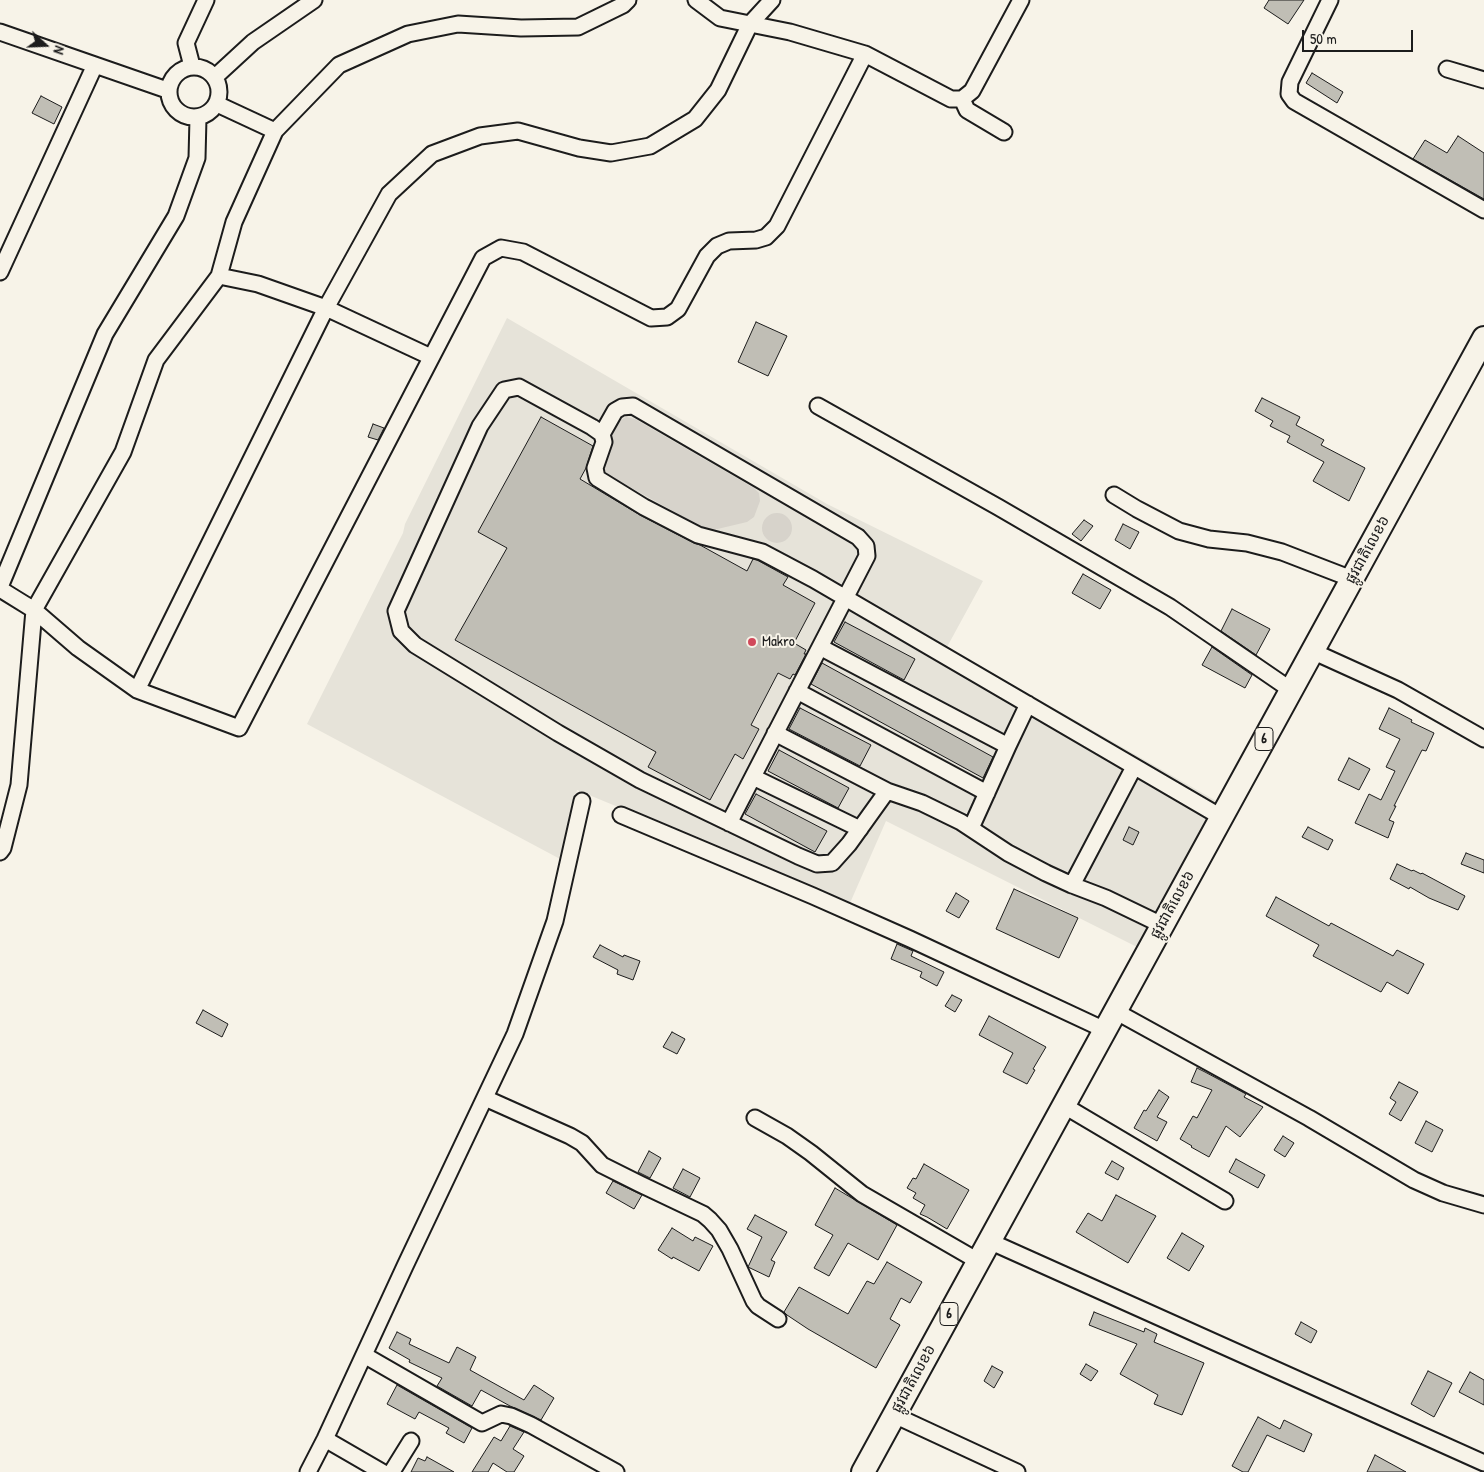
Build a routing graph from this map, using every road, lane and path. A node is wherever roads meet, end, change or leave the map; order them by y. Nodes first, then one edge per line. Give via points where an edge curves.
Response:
1 (206, 0) edge
2 (314, 0) edge
3 (628, 0) edge
4 (696, 0) edge
5 (772, 0) edge
6 (1021, 0) edge
7 (1330, 0) edge
8 (750, 24) junction
9 (0, 32) edge
10 (865, 54) junction
11 (95, 65) junction
12 (192, 66) junction
13 (1447, 69) dead end
14 (215, 78) junction
15 (1484, 80) edge
16 (167, 90) junction
17 (962, 99) junction
18 (217, 104) junction
19 (198, 118) junction
20 (275, 131) junction
21 (1004, 132) dead end
22 (1484, 210) edge
23 (0, 272) edge
24 (218, 276) junction
25 (326, 308) junction
26 (1484, 338) edge
27 (431, 357) junction
28 (818, 406) dead end
29 (602, 434) junction
30 (1114, 495) dead end
31 (1352, 579) junction
32 (0, 588) edge
33 (846, 598) junction
34 (34, 610) junction
35 (820, 648) junction
36 (1312, 651) junction
37 (137, 690) junction
38 (1291, 690) junction
39 (797, 691) junction
40 (1028, 704) junction
41 (776, 733) junction
42 (1484, 739) edge
43 (1008, 746) junction
44 (1134, 766) junction
45 (753, 777) junction
46 (887, 791) junction
47 (987, 793) junction
48 (582, 801) dead end
49 (621, 815) dead end
50 (1221, 817) junction
51 (729, 823) junction
52 (971, 828) junction
53 (860, 829) junction
54 (0, 852) edge
55 (1072, 885) junction
56 (1162, 925) junction
57 (1110, 1020) junction
58 (485, 1098) junction
59 (1063, 1105) junction
60 (756, 1118) dead end
61 (1225, 1200) dead end
62 (1484, 1205) edge
63 (989, 1241) junction
64 (978, 1261) junction
65 (778, 1320) dead end
66 (364, 1355) junction
67 (894, 1415) junction
68 (325, 1439) junction
69 (411, 1441) dead end
70 (1484, 1463) edge
71 (308, 1472) edge
72 (382, 1472) edge
73 (391, 1472) edge
74 (616, 1472) edge
75 (863, 1472) edge
76 (1018, 1472) edge

1 - 12 street via 186,43
2 - 14 street via 253,42
3 - 20 street via 578,27 458,24 408,34 339,65
4 - 8 street via 720,18
5 - 8 street
6 - 17 street via 972,91
7 - 22 street via 1290,82 1289,94 1294,101
8 - 10 street
8 - 25 street via 718,90 696,119 650,146 611,153 518,132 480,136 432,154 389,194
9 - 11 street
10 - 17 street via 951,99
10 - 27 street via 777,226 766,237 729,241 716,246 678,309 667,317 651,318 523,252 501,248 483,258
11 - 16 street
11 - 23 street
12 - 14 street via 205,69
12 - 16 street via 175,73
13 - 15 street
14 - 18 street via 219,90
16 - 19 street via 171,105 182,116
17 - 21 street via 967,110
18 - 19 street
18 - 20 street
19 - 32 street via 197,158 176,216 105,334
20 - 24 street via 234,222
24 - 25 street via 258,284
24 - 34 street via 156,360 123,452
25 - 27 street
25 - 37 street
26 - 31 highway, ផ្លូវជាតិលេខ៦ / 6
27 - 37 street via 239,728
28 - 38 street via 1170,607
29 - 33 street via 604,442 595,468 597,478 698,535 762,552
29 - 33 street via 615,411 622,406 633,406 858,537 866,546 867,556
29 - 51 street via 518,387 504,390 480,426 396,611 401,631 415,645 558,733 640,780
30 - 31 street via 1179,531 1282,552
31 - 36 highway, ផ្លូវជាតិលេខ៦ / 6
32 - 34 street
33 - 35 street
33 - 40 street
34 - 37 street via 78,648
34 - 54 street via 19,785
35 - 39 street
35 - 43 street
36 - 38 highway, ផ្លូវជាតិលេខ៦ / 6
36 - 42 street via 1398,690
38 - 50 highway, ផ្លូវជាតិលេខ៦ / 6
39 - 41 street
39 - 47 street
40 - 43 street
40 - 44 street
41 - 45 street
41 - 46 street
43 - 47 street
44 - 50 street
44 - 55 street
45 - 51 street
45 - 53 street
46 - 52 street via 922,803
46 - 53 street
47 - 52 street
48 - 58 street via 555,921 515,1034
49 - 57 street via 910,939
50 - 56 highway, ផ្លូវជាតិលេខ៦ / 6
51 - 53 street via 817,864 832,863
52 - 55 street via 1008,854
55 - 56 street
56 - 57 highway, ផ្លូវជាតិលេខ៦ / 6
57 - 59 highway, ផ្លូវជាតិលេខ៦ / 6
57 - 62 street via 1309,1118 1414,1180
58 - 65 street via 570,1136 582,1143 602,1164 703,1214 719,1230 754,1301
58 - 66 street
59 - 61 street
59 - 63 highway, ផ្លូវជាតិលេខ៦ / 6
60 - 64 street via 811,1153 862,1194
63 - 64 highway, ផ្លូវជាតិលេខ៦ / 6
63 - 70 street
64 - 67 highway, ផ្លូវជាតិលេខ៦ / 6
66 - 68 street
66 - 74 street via 482,1423 501,1414 511,1416
67 - 75 highway, ផ្លូវជាតិលេខ៦ / 6
67 - 76 street
68 - 71 street
68 - 72 street
69 - 73 street

